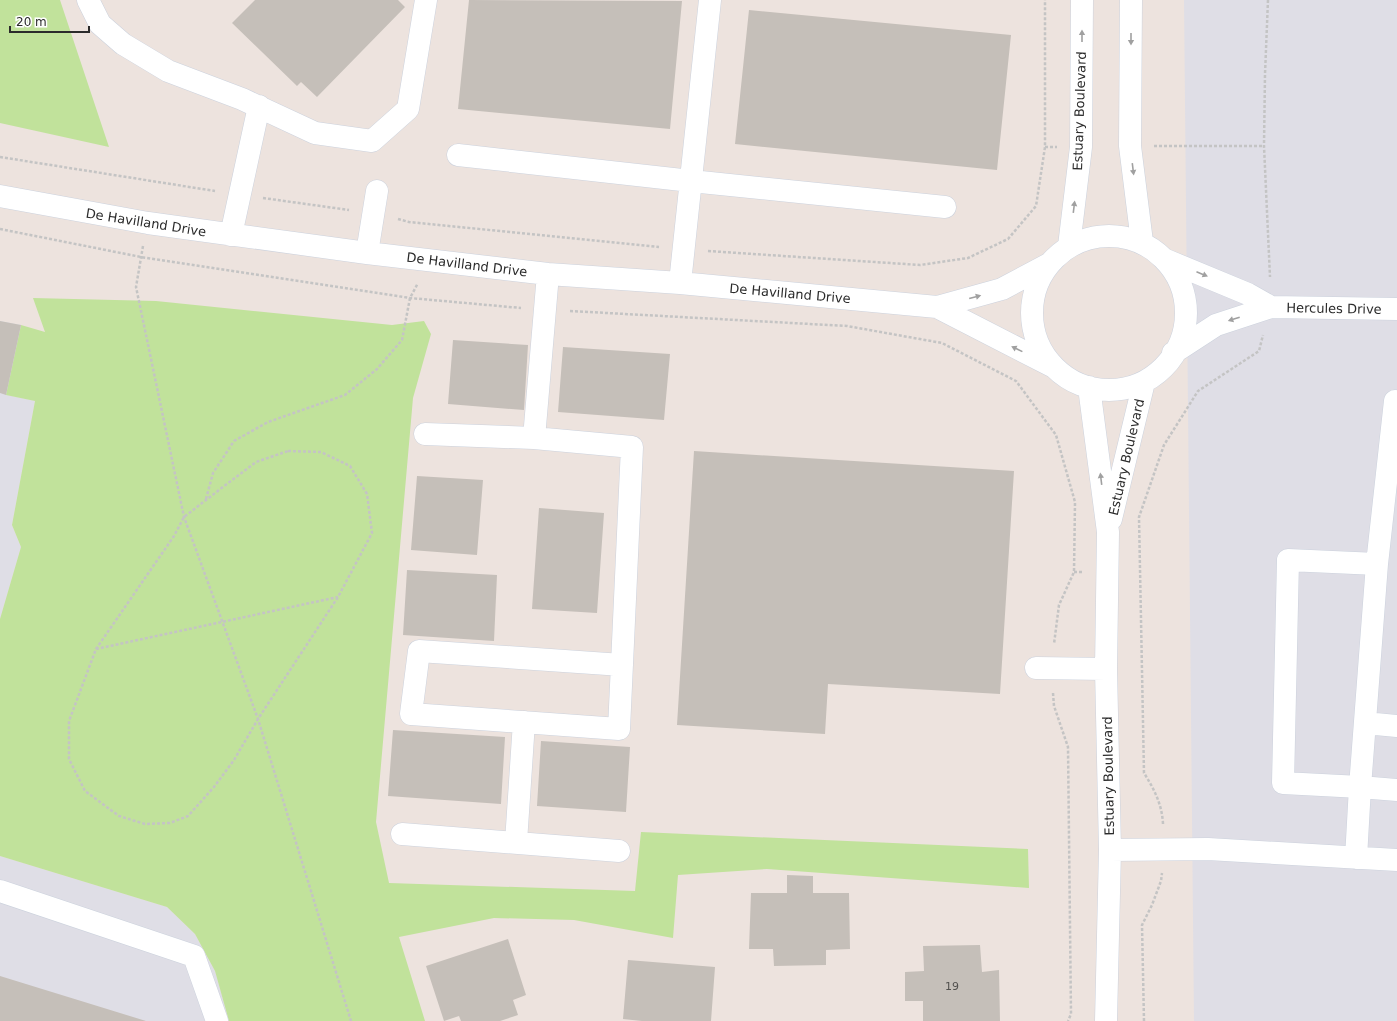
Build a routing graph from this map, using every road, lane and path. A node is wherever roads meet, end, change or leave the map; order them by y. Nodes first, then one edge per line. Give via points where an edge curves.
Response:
1 (88, 0) edge
2 (426, 0) edge
3 (710, 0) edge
4 (1046, 0) edge
5 (1082, 0) edge
6 (1131, 0) edge
7 (1268, 0) edge
8 (259, 106) junction
9 (458, 155) dead end
10 (0, 157) edge
11 (691, 181) junction
12 (377, 191) dead end
13 (241, 195) junction
14 (0, 196) edge
15 (945, 207) dead end
16 (374, 213) junction
17 (148, 223) junction
18 (0, 230) edge
19 (231, 235) junction
20 (1142, 242) junction
21 (1069, 246) junction
22 (684, 249) junction
23 (367, 253) junction
24 (141, 257) junction
25 (432, 260) junction
26 (1166, 260) junction
27 (1049, 264) junction
28 (548, 274) junction
29 (680, 283) junction
30 (410, 298) junction
31 (937, 307) junction
32 (1271, 307) junction
33 (1397, 309) edge
34 (545, 310) junction
35 (1173, 353) junction
36 (1052, 366) junction
37 (1144, 382) junction
38 (1089, 387) junction
39 (1395, 401) dead end
40 (425, 434) dead end
41 (534, 438) junction
42 (206, 500) junction
43 (184, 517) junction
44 (1108, 532) junction
45 (1377, 564) junction
46 (338, 597) junction
47 (222, 622) junction
48 (96, 649) junction
49 (622, 665) junction
50 (1044, 668) junction
51 (1106, 669) junction
52 (258, 719) junction
53 (524, 722) junction
54 (1365, 723) junction
55 (1397, 726) edge
56 (1360, 787) junction
57 (1397, 790) edge
58 (402, 834) dead end
59 (516, 842) junction
60 (1164, 849) junction
61 (1110, 850) junction
62 (619, 851) dead end
63 (1356, 858) junction
64 (1397, 860) edge
65 (0, 892) edge
66 (217, 1021) edge
67 (351, 1021) edge
68 (1068, 1021) edge
69 (1106, 1021) edge
70 (1144, 1021) edge

1 - 8 street via 100,24 123,44 168,71
2 - 8 street via 408,109 372,141 315,133
3 - 11 street
4 - 22 path via 1045,147 1036,206 1008,238 968,258 920,265
21 -> 5 street, Estuary Boulevard via 1081,147
6 -> 20 street via 1130,146
7 - 32 path via 1264,146
8 - 13 street
9 - 11 street
10 - 13 path
11 - 15 street
11 - 22 street
12 - 16 street
13 - 16 path
13 - 19 street
14 - 17 street, De Havilland Drive
16 - 22 path via 409,222
16 - 23 street
17 - 19 street, De Havilland Drive
17 - 24 path
18 - 24 path
19 - 23 street, De Havilland Drive
20 - 21 street via 1121,236 1094,236
20 - 26 street
21 - 27 street
22 - 29 street
23 - 25 street, De Havilland Drive
24 - 30 path
24 - 43 path via 136,287
25 - 28 street, De Havilland Drive
25 - 30 path
26 -> 32 street, Hercules Drive via 1248,294
26 - 35 street via 1180,282 1187,316 1181,342
31 -> 27 street, De Havilland Drive via 1002,289
27 - 36 street via 1037,283 1031,309 1037,343
28 - 29 street, De Havilland Drive
28 - 34 street
29 - 31 street, De Havilland Drive
30 - 34 path
30 - 42 path via 402,340 377,370 344,396 268,422 234,441 213,473
36 -> 31 street, De Havilland Drive
32 - 33 street, Hercules Drive
32 -> 35 street, Hercules Drive via 1216,325
32 - 60 path via 1259,351 1198,391 1164,445 1139,517 1144,773 1157,793 1163,814
34 - 41 street
34 - 50 path via 847,326 942,343 1016,381 1056,435 1075,502 1074,572 1059,605
35 - 37 street via 1166,365
36 - 38 street via 1078,384
37 - 38 street via 1118,390
37 - 44 street, Estuary Boulevard
44 -> 38 street, Estuary Boulevard
39 - 45 street
40 - 41 street
41 - 49 street via 632,447
42 - 43 path
42 - 46 path via 256,462 288,451 321,452 350,466 367,494 372,533
43 - 47 path
43 - 48 path via 174,536
44 - 51 street, Estuary Boulevard
45 - 54 street
45 - 56 street via 1288,560 1283,783
46 - 47 path
46 - 52 path
47 - 48 path
47 - 52 path
48 - 52 path via 69,721 70,759 85,791 119,816 145,824 170,822 188,816 234,760
49 - 53 street via 619,729
49 - 53 street via 418,651 411,714
50 - 51 street
50 - 68 path via 1068,747 1071,1014
51 - 61 street, Estuary Boulevard
52 - 67 path
53 - 59 street
54 - 55 street
54 - 56 street
56 - 57 street
56 - 63 street
58 - 59 street
59 - 62 street
60 - 61 street
60 - 63 street via 1208,848
60 - 70 path via 1161,881 1142,925
61 - 69 street, Estuary Boulevard
63 - 64 street
65 - 66 street via 194,956

